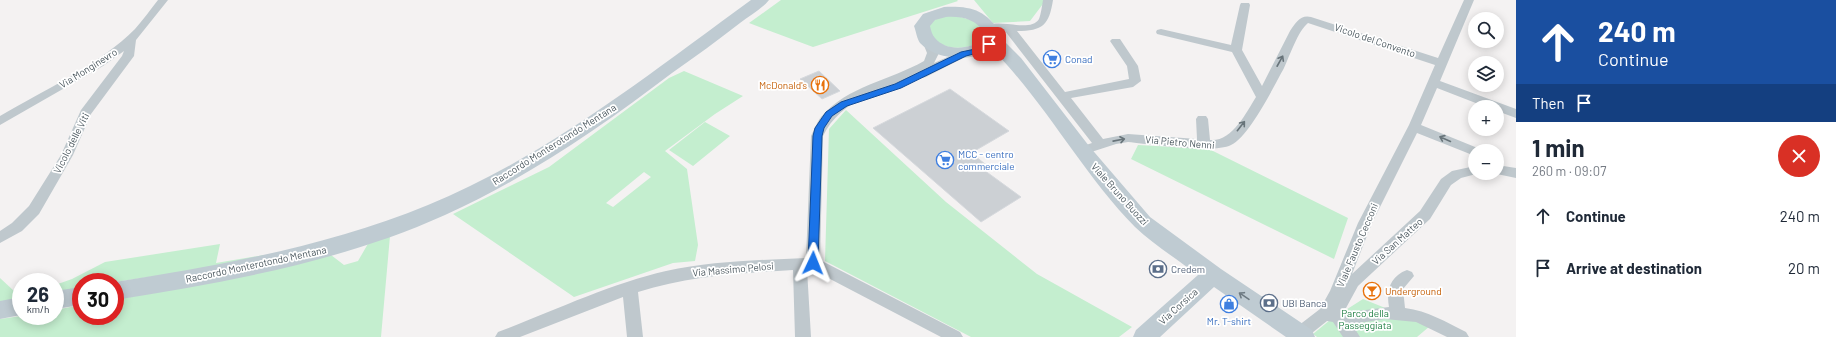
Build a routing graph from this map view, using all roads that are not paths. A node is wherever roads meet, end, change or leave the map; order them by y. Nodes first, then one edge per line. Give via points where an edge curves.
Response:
1 (163, 0) edge
2 (761, 0) edge
3 (962, 0) edge
4 (966, 0) edge
5 (1048, 0) edge
6 (1469, 0) edge
7 (1245, 5) dead end
8 (944, 12) junction
9 (977, 18) junction
10 (1307, 19) joint
11 (1008, 28) junction
12 (1161, 32) dead end
13 (991, 34) junction
14 (130, 40) junction
15 (1116, 41) dead end
16 (929, 43) junction
17 (1236, 50) junction
18 (969, 53) junction
19 (1442, 63) junction
20 (1434, 82) junction
21 (1034, 86) junction
22 (1261, 95) junction
23 (1062, 96) junction
24 (844, 104) junction
25 (1516, 114) edge
26 (1202, 119) dead end
27 (0, 121) edge
28 (1414, 126) junction
29 (1101, 145) junction
30 (1204, 145) junction
31 (1468, 149) edge
32 (1082, 151) junction
33 (1468, 172) edge
34 (0, 238) edge
35 (806, 263) junction
36 (1213, 275) junction
37 (1407, 276) dead end
38 (630, 288) junction
39 (124, 290) edge
40 (12, 308) edge
41 (1335, 309) junction
42 (0, 310) edge
43 (1398, 313) junction
44 (1302, 335) edge
45 (952, 336) edge
46 (503, 337) edge
47 (635, 337) edge
48 (804, 337) edge
49 (1144, 337) edge
50 (1352, 337) edge
51 (1461, 337) edge

1 - 14 street, Via Monginevro
2 - 39 main road, Raccordo Monterotondo Mentana via 579,131 500,178 437,209 378,233 306,254 191,279
3 - 8 main road via 958,7
4 - 9 main road
5 - 11 street via 1043,20 1038,24 1026,28
6 - 19 street, Viale Fausto Cecconi
7 - 17 street
8 - 9 main road via 961,12
8 - 16 main road via 929,17 922,26 924,38
9 - 13 main road
10 - 19 street, Vicolo del Convento
22 -> 10 street, Via Pietro Nenni via 1299,24
11 - 13 street
11 - 23 street
12 - 17 street
13 - 18 main road via 989,45
13 - 21 main road, Viale Bruno Buozzi
14 - 27 street, Via Monginevro via 103,60
14 - 34 street, Vicolo delle Viti via 128,56 85,113 66,156 34,210 17,227
15 - 23 street via 1132,64 1137,76 1135,81
16 - 18 main road via 951,52
16 - 24 street via 933,53 927,64
17 - 22 street
18 - 21 main road, Viale Bruno Buozzi via 1005,60
18 - 24 street via 898,86
19 - 20 street, Viale Fausto Cecconi
20 - 25 street
20 - 28 street, Viale Fausto Cecconi
21 - 32 main road, Viale Bruno Buozzi
30 -> 22 street, Via Pietro Nenni via 1220,145 1230,140 1252,112
23 - 29 street
24 - 35 street via 829,114 817,136
26 - 30 street
31 -> 28 street
28 - 41 street, Viale Fausto Cecconi via 1364,223
29 -> 30 street, Via Pietro Nenni via 1119,139 1137,138
29 - 32 street, Via Pietro Nenni
32 - 36 main road, Viale Bruno Buozzi via 1143,222
33 - 41 street, Via San Matteo via 1457,174 1446,182 1425,215 1353,282
35 - 38 street, Via Massimo Pelosi via 710,270 666,277
35 - 45 street
35 - 48 street
44 -> 36 main road, Viale Bruno Buozzi
36 - 49 main road, Via Corsica
37 - 43 street via 1398,283 1394,292
38 - 46 street, Via Massimo Pelosi
38 - 47 street
40 - 42 main road
41 - 43 street via 1357,318 1379,313
41 - 44 street
41 - 50 street
43 - 51 street via 1423,318

